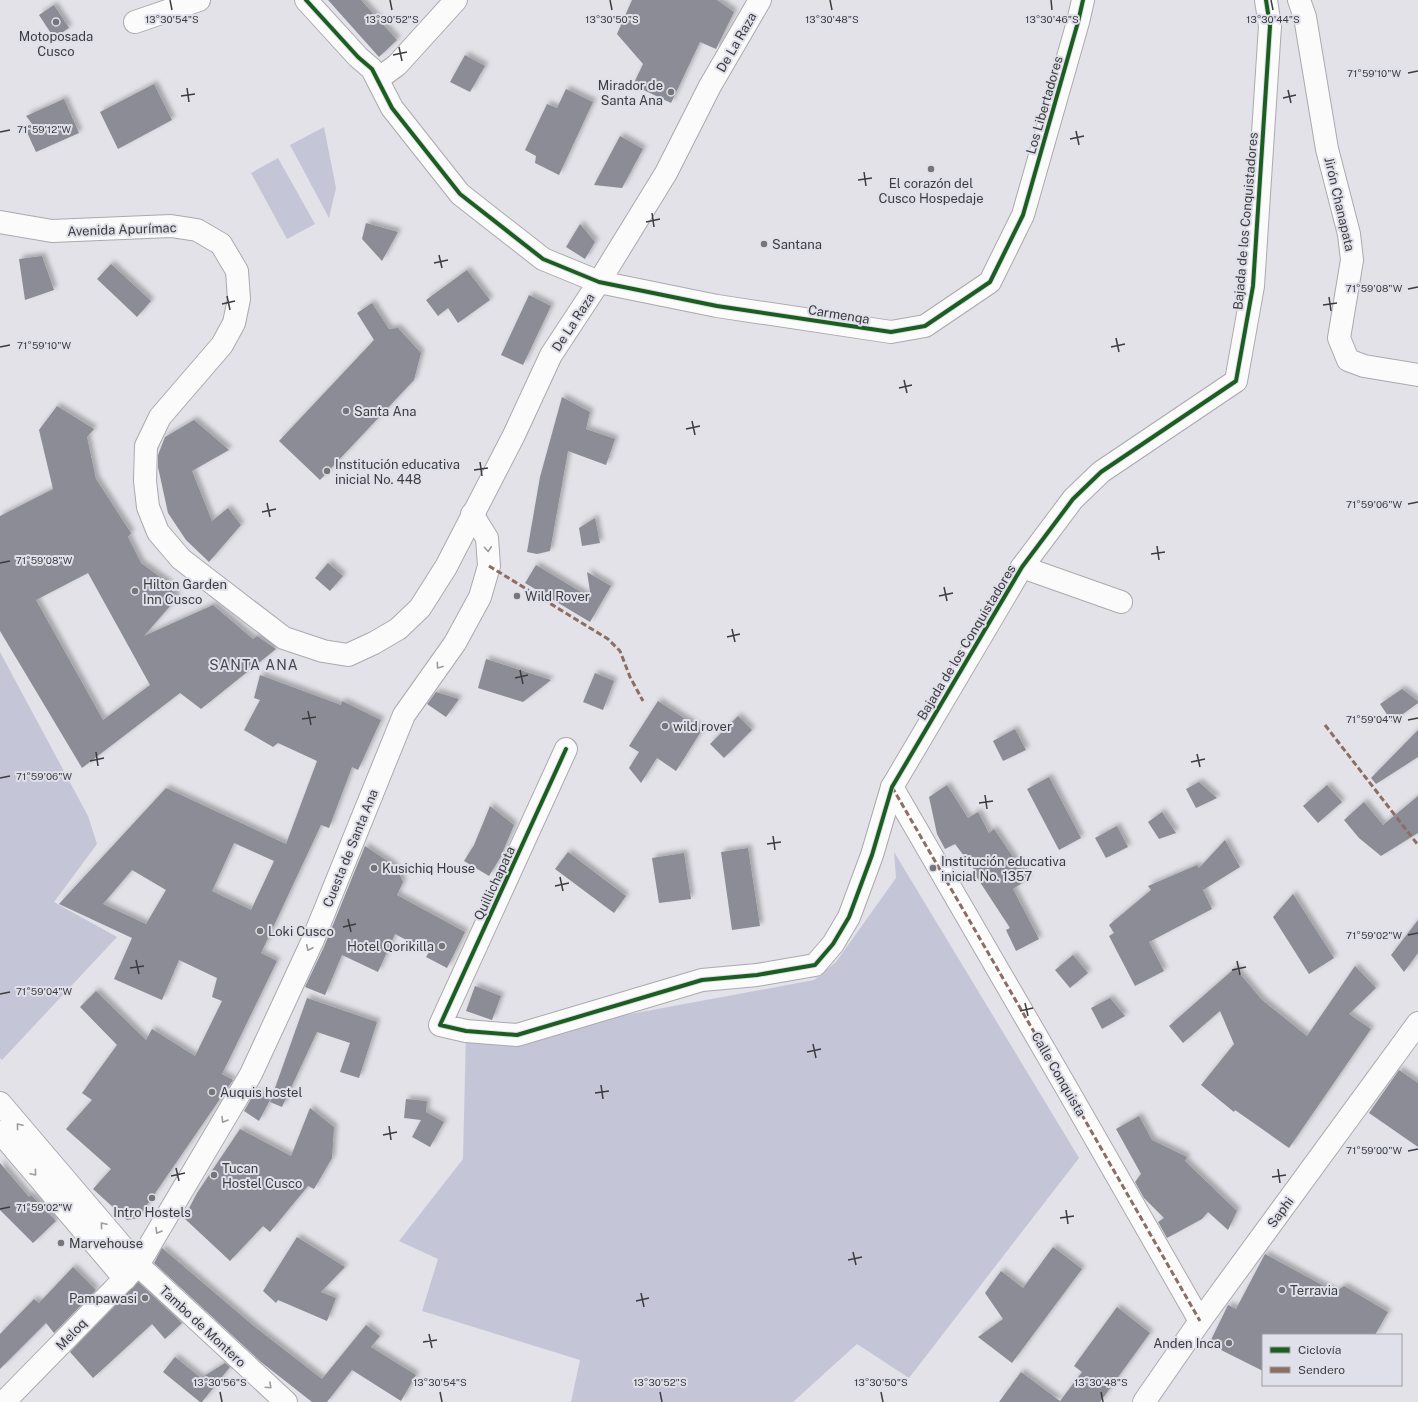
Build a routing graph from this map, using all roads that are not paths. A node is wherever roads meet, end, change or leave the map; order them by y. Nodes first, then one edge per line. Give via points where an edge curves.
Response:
1 (199, 0) edge
2 (306, 0) edge
3 (456, 0) edge
4 (760, 0) edge
5 (1083, 0) edge
6 (1266, 0) edge
7 (1299, 0) edge
8 (135, 22) dead end
9 (378, 79) junction
10 (1023, 215) joint
11 (0, 222) edge
12 (599, 282) junction
13 (1418, 375) edge
14 (472, 514) junction
15 (446, 566) joint
16 (1022, 567) junction
17 (1121, 602) dead end
18 (566, 750) dead end
19 (892, 787) junction
20 (1418, 1023) edge
21 (440, 1025) joint
22 (0, 1103) edge
23 (0, 1132) edge
24 (131, 1272) junction
25 (1200, 1321) junction
26 (4, 1402) edge
27 (286, 1402) edge
28 (1144, 1402) edge

1 - 8 street
2 - 9 street, Carmenqa via 372,69
3 - 9 street via 397,65
4 - 12 street, De La Raza via 710,86 666,173
5 - 10 street, Los Libertadores
6 - 16 street, Bajada de los Conquistadores via 1270,26 1253,286 1236,381 1101,472 1073,499
7 - 13 street, Jirón Chanapata via 1305,17 1327,149 1349,234 1352,260 1339,338 1348,360 1364,366
9 - 12 street, Carmenqa via 392,108 460,194 543,260
10 - 12 street, Carmenqa via 990,282 926,326 891,332 717,306
11 - 15 street, Avenida Apurímac via 52,231 171,226 197,230 221,244 237,271 239,299 232,328 222,345 160,417 146,446 144,481 148,507 158,532 181,559 203,578 284,638 323,651 348,655 398,629 420,608
12 - 14 street, De La Raza via 551,355 514,434
14 - 15 street, De La Raza
14 -> 24 street, Cuesta de Santa Ana via 487,538 489,566 480,597 455,643 404,715 312,942 251,1074
16 - 17 street
16 - 19 street, Bajada de los Conquistadores
18 - 21 street, Quillichapata
19 - 21 street, Bajada de los Conquistadores via 872,855 849,917 833,944 815,965 757,975 702,980 517,1035 466,1032
19 - 25 street, Calle Conquista
20 - 25 street, Saphi
24 -> 22 street
23 -> 24 street
24 - 26 street, Meloq
24 -> 27 street, Tambo de Montero
25 - 28 street, Saphi

